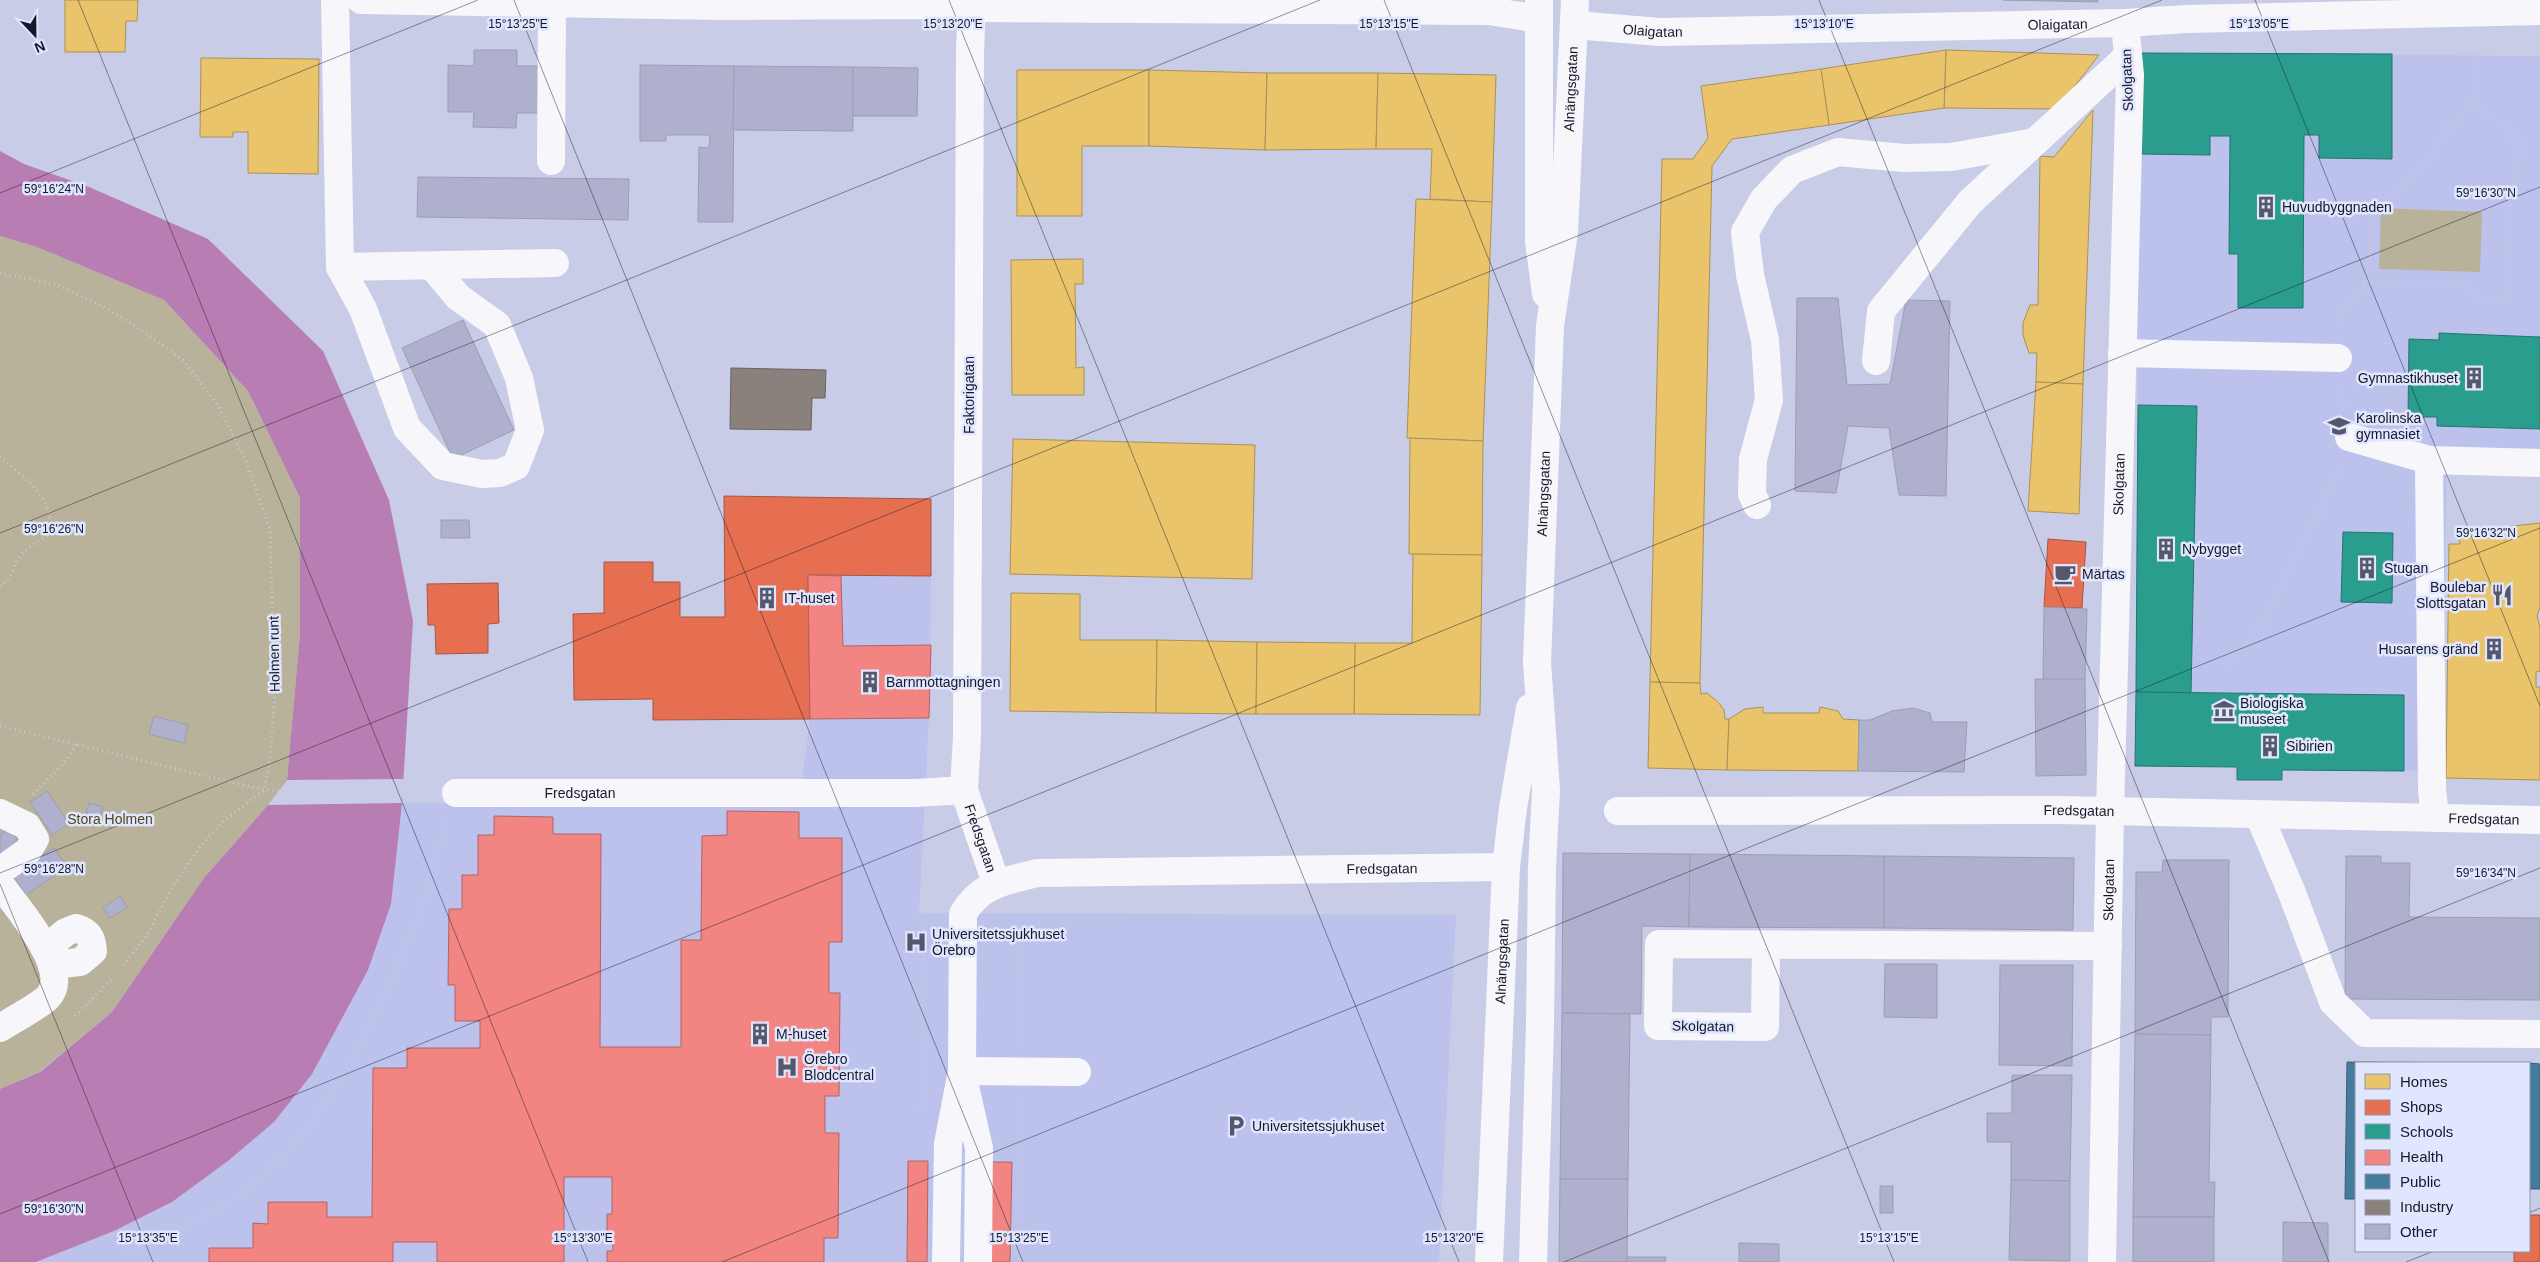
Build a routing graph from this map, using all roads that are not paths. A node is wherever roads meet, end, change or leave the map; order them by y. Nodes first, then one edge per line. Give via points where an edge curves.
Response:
1 (335, 0) edge
2 (361, 0) edge
3 (552, 4) junction
4 (972, 4) edge
5 (1539, 9) edge
6 (2540, 11) edge
7 (1575, 12) edge
8 (2124, 23) junction
9 (2128, 56) junction
10 (2035, 142) junction
11 (551, 161) dead end
12 (555, 263) dead end
13 (432, 266) junction
14 (340, 267) junction
15 (1550, 326) junction
16 (2122, 353) junction
17 (2338, 358) dead end
18 (1876, 361) dead end
19 (2349, 437) dead end
20 (2428, 460) junction
21 (2540, 463) edge
22 (1757, 505) dead end
23 (1537, 662) junction
24 (964, 790) junction
25 (456, 793) road end
26 (1618, 811) dead end
27 (2110, 812) junction
28 (4, 814) edge
29 (2259, 815) junction
30 (2434, 818) junction
31 (2540, 820) edge
32 (1506, 867) junction
33 (1542, 867) junction
34 (0, 871) edge
35 (996, 883) junction
36 (0, 884) edge
37 (1766, 945) junction
38 (2108, 946) junction
39 (0, 1028) edge
40 (2540, 1034) edge
41 (962, 1071) junction
42 (1077, 1072) dead end
43 (946, 1262) edge
44 (978, 1262) edge
45 (1489, 1262) edge
46 (1533, 1262) edge
47 (2102, 1262) edge

1 - 14 street
2 - 3 street
3 - 4 street
3 - 11 street
4 - 5 street
4 - 24 street, Faktorigatan via 968,736
5 - 7 street, Olaigatan
5 - 15 street, Alnängsgatan via 1539,241
6 - 8 street, Olaigatan
7 - 8 street, Olaigatan via 1623,30 1660,32
7 - 15 street, Alnängsgatan via 1564,232
8 - 9 street, Skolgatan
9 - 10 street
9 - 16 street, Skolgatan
10 - 18 street via 1970,202 1881,312
10 - 22 street via 1951,157 1904,158 1838,152 1792,170 1764,199 1745,232 1750,275 1765,340 1769,400 1753,459 1752,494
12 - 13 street
13 - 14 street
13 - 14 street via 458,297 497,325 519,378 530,430 516,466 500,474 482,474 443,466 407,428 363,309
15 - 23 street, Alnängsgatan
16 - 17 street
16 - 27 street, Skolgatan
19 - 20 street
20 - 21 street
20 - 30 street
23 - 32 street, Alnängsgatan
23 - 33 street, Alnängsgatan via 1546,790
24 - 25 street, Fredsgatan via 916,793
24 - 35 street, Fredsgatan
26 - 27 street, Fredsgatan
27 - 29 street, Fredsgatan
27 - 38 street, Skolgatan
28 - 34 street via 27,826 35,839 28,852
29 - 30 street, Fredsgatan
29 - 40 street via 2333,1002 2365,1033
30 - 31 street, Fredsgatan
32 - 33 street, Fredsgatan
32 - 35 street, Fredsgatan via 1037,872
32 - 45 street, Alnängsgatan
33 - 46 street, Alnängsgatan
35 - 41 street via 971,900 963,914
36 - 39 street via 49,957 54,982 48,997
37 - 37 street, Skolgatan via 1659,944 1658,1026 1765,1027
37 - 38 street, Skolgatan
38 - 47 street, Skolgatan
41 - 42 street
41 - 43 street via 948,1144
41 - 44 street via 978,1148

